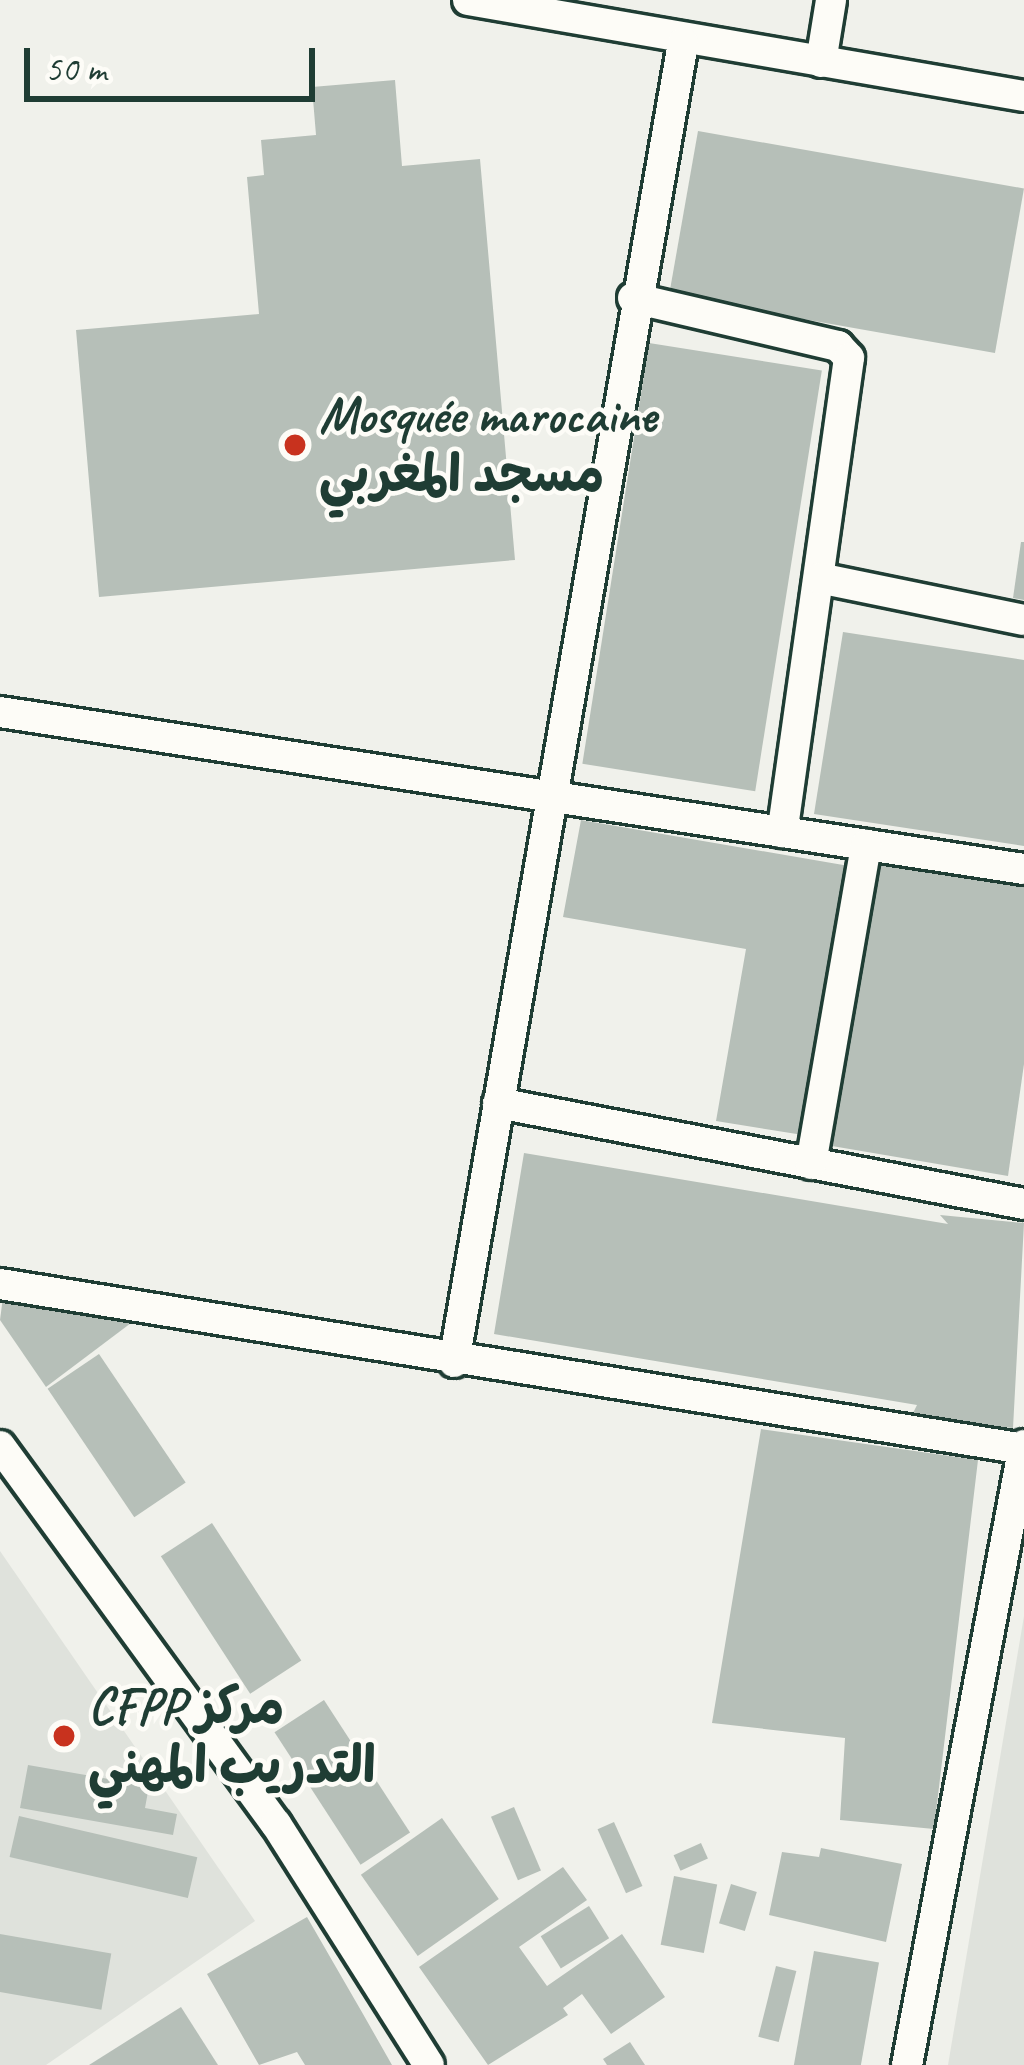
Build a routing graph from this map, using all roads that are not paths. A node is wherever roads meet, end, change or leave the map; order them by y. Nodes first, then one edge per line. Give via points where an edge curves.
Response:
1 (468, 0) edge
2 (831, 0) edge
3 (683, 43) junction
4 (821, 62) junction
5 (1024, 96) edge
6 (633, 298) junction
7 (819, 578) junction
8 (1024, 620) edge
9 (0, 712) edge
10 (550, 796) junction
11 (782, 832) junction
12 (866, 845) junction
13 (1024, 869) edge
14 (498, 1103) junction
15 (811, 1163) junction
16 (1024, 1204) edge
17 (0, 1284) edge
18 (454, 1362) junction
19 (0, 1446) edge
20 (1024, 1447) edge
21 (429, 2065) edge
22 (907, 2065) edge

1 - 3 street
2 - 4 street
3 - 4 street
3 - 6 street
4 - 5 street
6 - 7 street via 838,346 849,358
6 - 10 street
7 - 8 street
7 - 11 street
9 - 10 street
10 - 11 street
10 - 14 street
11 - 12 street
12 - 13 street
12 - 15 street
14 - 15 street
14 - 18 street
15 - 16 street
17 - 18 street
18 - 20 street
19 - 21 street via 276,1824
20 - 22 street

